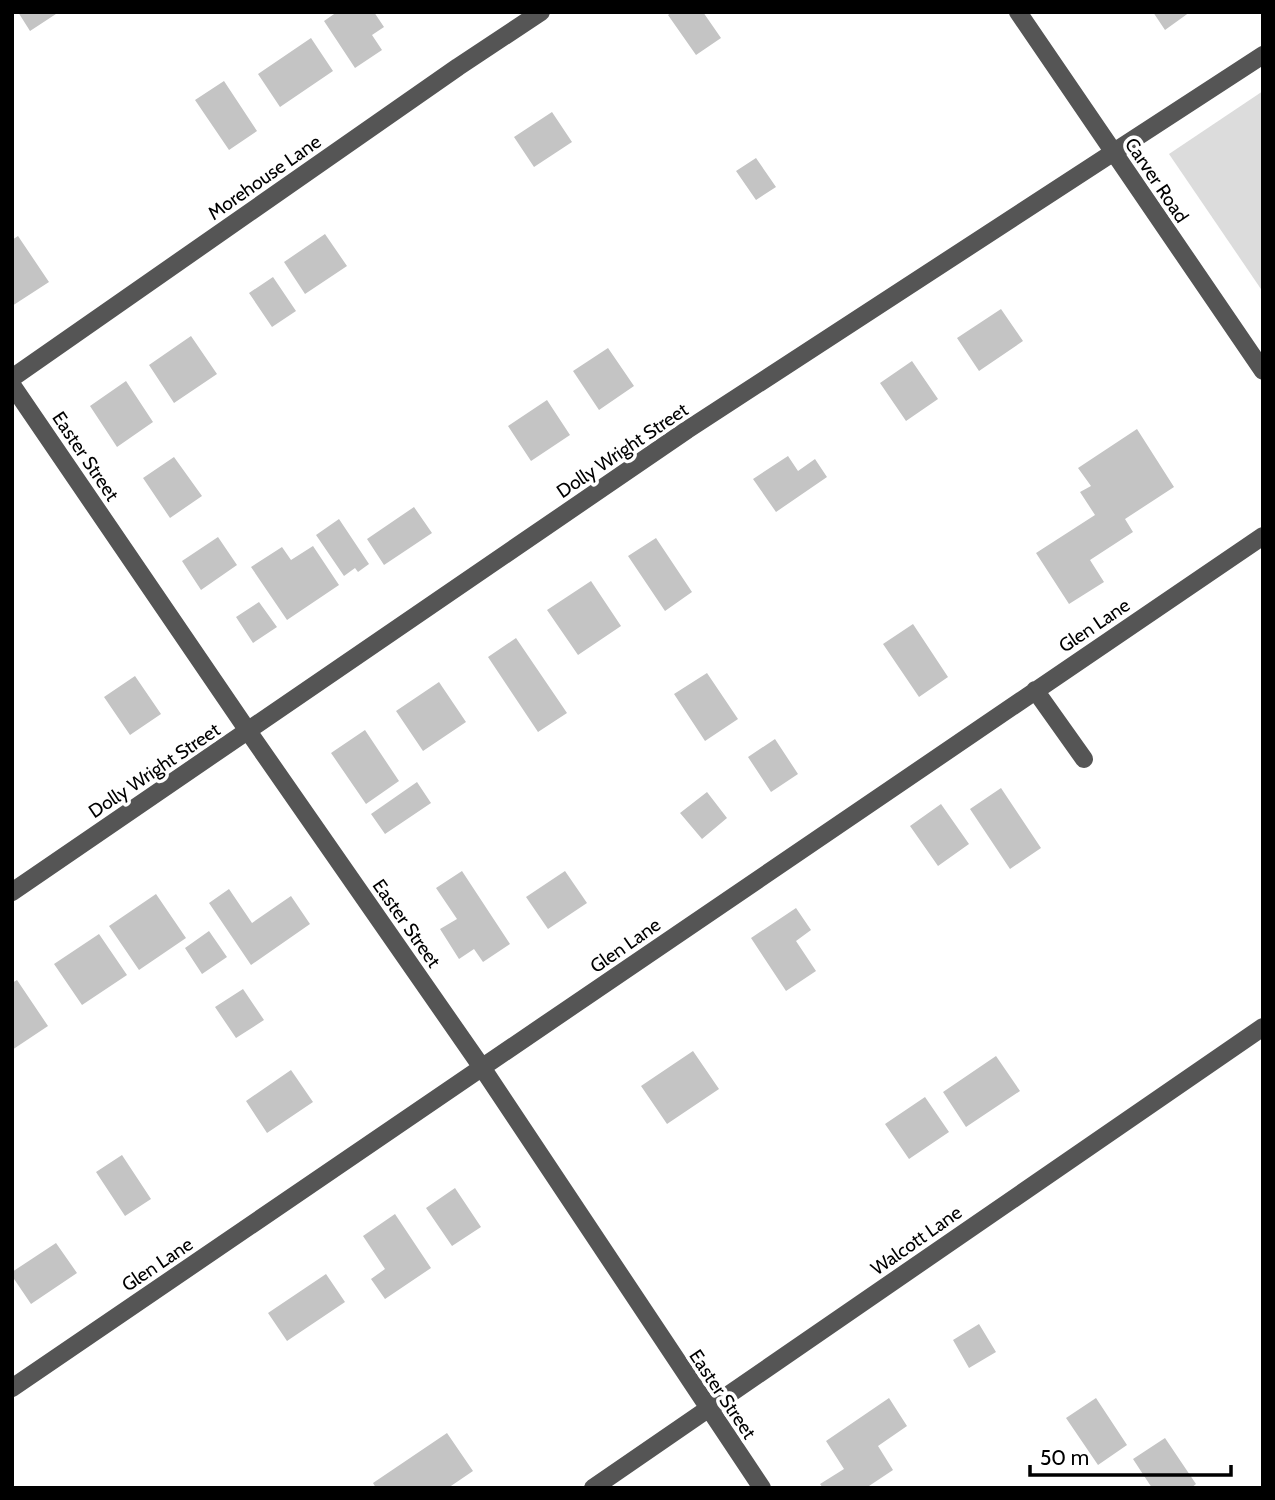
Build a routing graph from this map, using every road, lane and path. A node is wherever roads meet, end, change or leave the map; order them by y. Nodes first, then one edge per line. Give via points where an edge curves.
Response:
1 (541, 12) edge
2 (1018, 12) edge
3 (1263, 55) edge
4 (1113, 153) junction
5 (1263, 371) edge
6 (12, 378) edge
7 (12, 386) edge
8 (1263, 536) edge
9 (1035, 690) junction
10 (248, 731) junction
11 (1084, 759) dead end
12 (12, 892) edge
13 (1263, 1027) edge
14 (483, 1069) junction
15 (12, 1388) edge
16 (708, 1409) junction
17 (593, 1488) edge
18 (762, 1488) edge

1 - 6 street, Morehouse Lane
2 - 4 street, Carver Road
3 - 4 street, Dolly Wright Street
4 - 5 street, Carver Road
4 - 10 street, Dolly Wright Street via 687,430
7 - 10 street, Easter Street
8 - 9 street, Glen Lane
9 - 11 street
9 - 14 street, Glen Lane
10 - 12 street, Dolly Wright Street
10 - 14 street, Easter Street
13 - 16 street, Walcott Lane
14 - 15 street, Glen Lane
14 - 16 street, Easter Street
16 - 17 street, Walcott Lane
16 - 18 street, Easter Street

